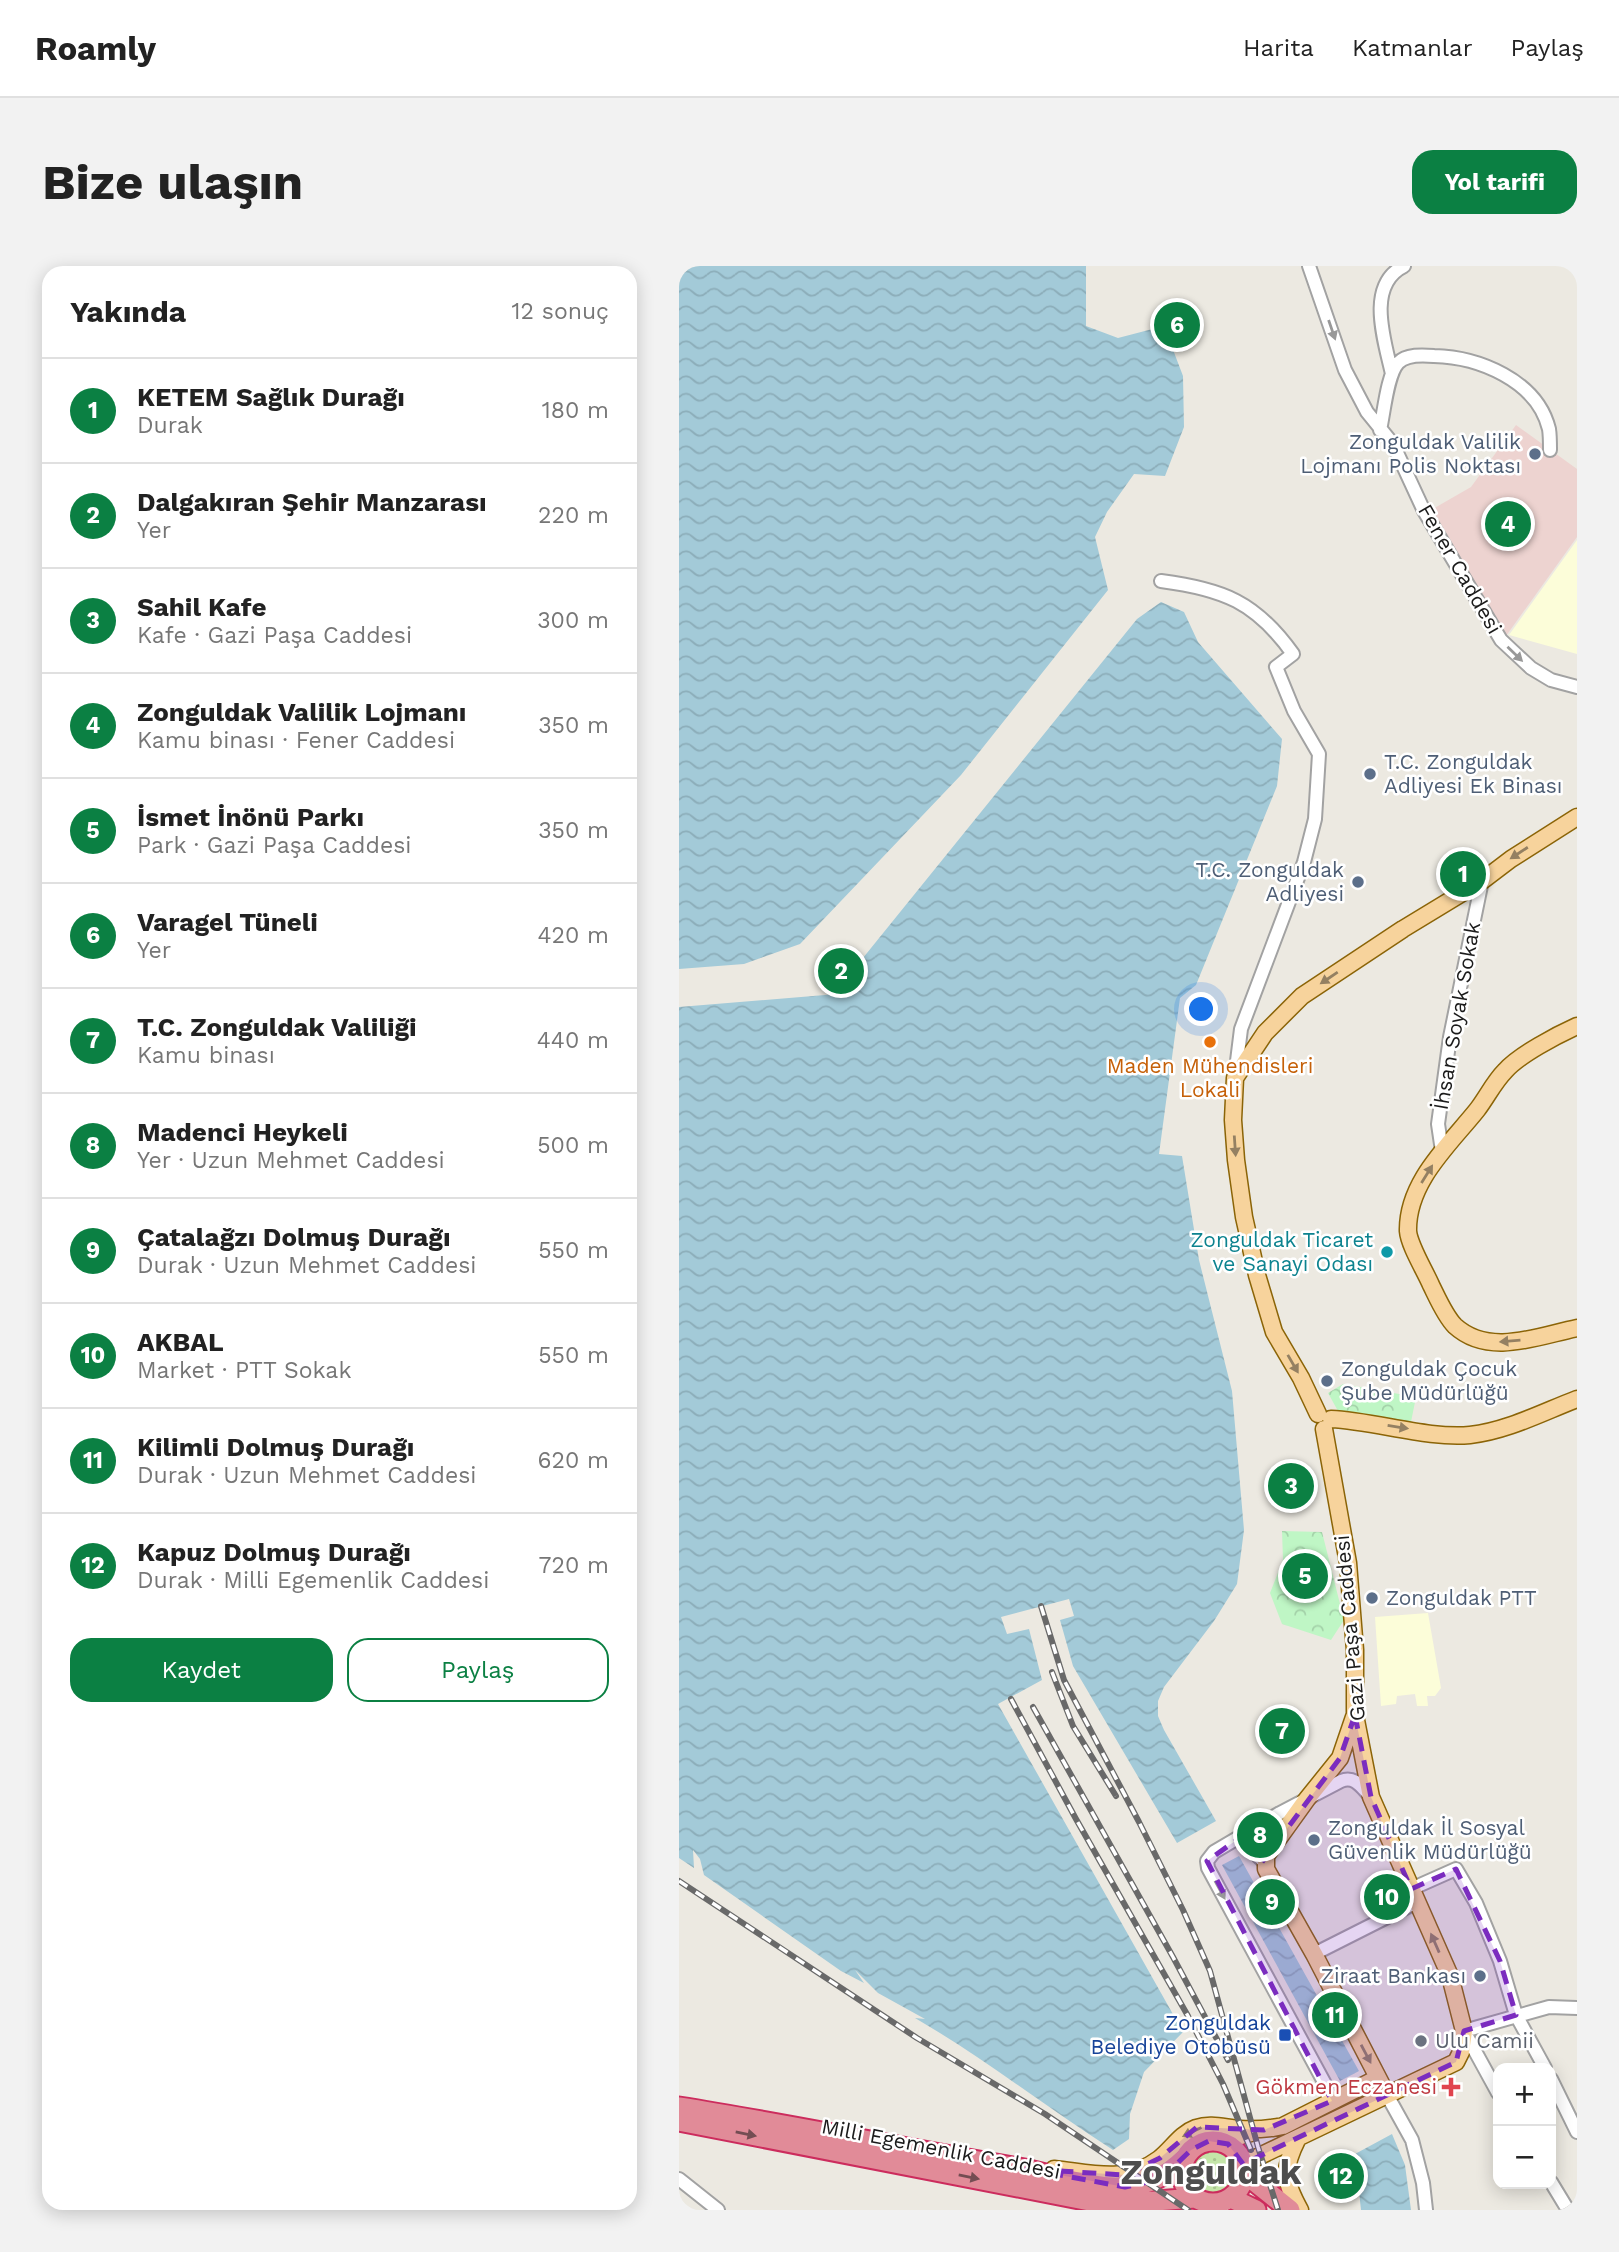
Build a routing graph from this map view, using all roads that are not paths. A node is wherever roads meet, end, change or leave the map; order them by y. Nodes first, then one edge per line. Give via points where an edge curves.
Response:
1 (1309, 266) edge
2 (1404, 266) edge
3 (1392, 374) junction
4 (1380, 430) junction
5 (1550, 450) dead end
6 (1161, 581) dead end
7 (1577, 687) edge
8 (1577, 817) edge
9 (1482, 881) junction
10 (1577, 1026) edge
11 (1235, 1078) junction
12 (1442, 1151) junction
13 (1577, 1328) edge
14 (1577, 1399) edge
15 (1324, 1421) junction
16 (1355, 1715) junction
17 (1371, 1797) junction
18 (1307, 1799) junction
19 (1241, 1837) junction
20 (1266, 1864) junction
21 (1414, 1895) junction
22 (1314, 1954) junction
23 (1577, 2008) edge
24 (1516, 2015) junction
25 (1464, 2031) junction
26 (1542, 2063) edge
27 (1378, 2078) junction
28 (1493, 2084) edge
29 (1556, 2085) edge
30 (1387, 2095) junction
31 (1328, 2103) junction
32 (1572, 2104) edge
33 (679, 2106) edge
34 (679, 2121) edge
35 (1283, 2126) junction
36 (1577, 2132) edge
37 (1297, 2140) junction
38 (1220, 2141) junction
39 (1185, 2158) junction
40 (1027, 2169) junction
41 (1244, 2169) junction
42 (679, 2179) edge
43 (1555, 2189) edge
44 (1095, 2202) junction
45 (1213, 2203) edge
46 (717, 2210) edge
47 (1115, 2210) edge
48 (1256, 2210) edge
49 (1290, 2210) edge
50 (1300, 2210) edge
51 (1426, 2210) edge
52 (1568, 2210) edge

1 -> 4 street, Fener Caddesi via 1345,370
2 - 3 street via 1387,280 1381,295
3 - 4 street
3 - 5 street via 1403,359 1420,356 1468,360 1495,368 1534,402 1549,430
4 -> 7 street, Fener Caddesi via 1393,444 1424,511 1501,640 1531,668
6 - 11 street via 1199,586 1243,604 1275,629 1293,654 1276,667 1293,711 1319,754 1315,819 1304,862 1241,1029
8 -> 9 main road
9 -> 11 main road via 1302,996 1265,1033
9 - 12 street, İhsan Soyak Sokak via 1450,1037 1438,1124
10 - 12 main road via 1506,1069
11 -> 15 main road, Gazi Paşa Caddesi via 1236,1160 1257,1275 1274,1332
13 -> 12 main road via 1508,1343 1471,1337 1454,1325 1408,1234 1410,1209 1422,1180
15 -> 14 main road via 1468,1435 1496,1431
15 - 16 main road, Gazi Paşa Caddesi via 1348,1563
16 - 17 main road, Gazi Paşa Caddesi
16 - 18 main road via 1340,1758
17 - 18 street via 1356,1781 1347,1779
17 - 21 main road, Gazi Paşa Caddesi
18 - 19 street
18 - 20 main road via 1266,1857
19 - 20 street
19 -> 31 street via 1214,1852 1207,1861 1209,1868 1324,2082
20 - 22 main road
21 - 22 street
21 - 24 street via 1456,1869 1500,1961
25 -> 21 main road, Gazi Paşa Caddesi via 1450,1976
22 -> 27 main road
23 - 24 street via 1549,2007
24 - 25 street
24 - 26 street
25 - 28 street, Gazi Paşa Caddesi
25 - 30 main road via 1456,2062
27 - 30 main road
27 - 31 main road
29 - 32 street
30 - 37 main road
30 - 51 street via 1412,2140
31 - 35 main road
32 - 36 street
33 - 40 highway, Milli Egemenlik Caddesi
34 -> 44 highway, Milli Egemenlik Caddesi
35 - 38 main road
35 -> 40 main road via 1264,2130 1197,2127 1160,2158 1125,2175
37 - 41 main road
37 - 50 main road via 1285,2176
38 - 39 highway, Milli Egemenlik Caddesi via 1199,2144
38 - 41 highway via 1235,2150
39 - 40 highway, Milli Egemenlik Caddesi via 1161,2179 1125,2187 1083,2183
39 - 45 highway via 1181,2176 1189,2192
41 - 45 highway via 1238,2191
41 - 49 highway
42 - 46 street
43 - 52 street
44 - 45 highway, Milli Egemenlik Caddesi
44 - 47 street
45 - 48 highway

